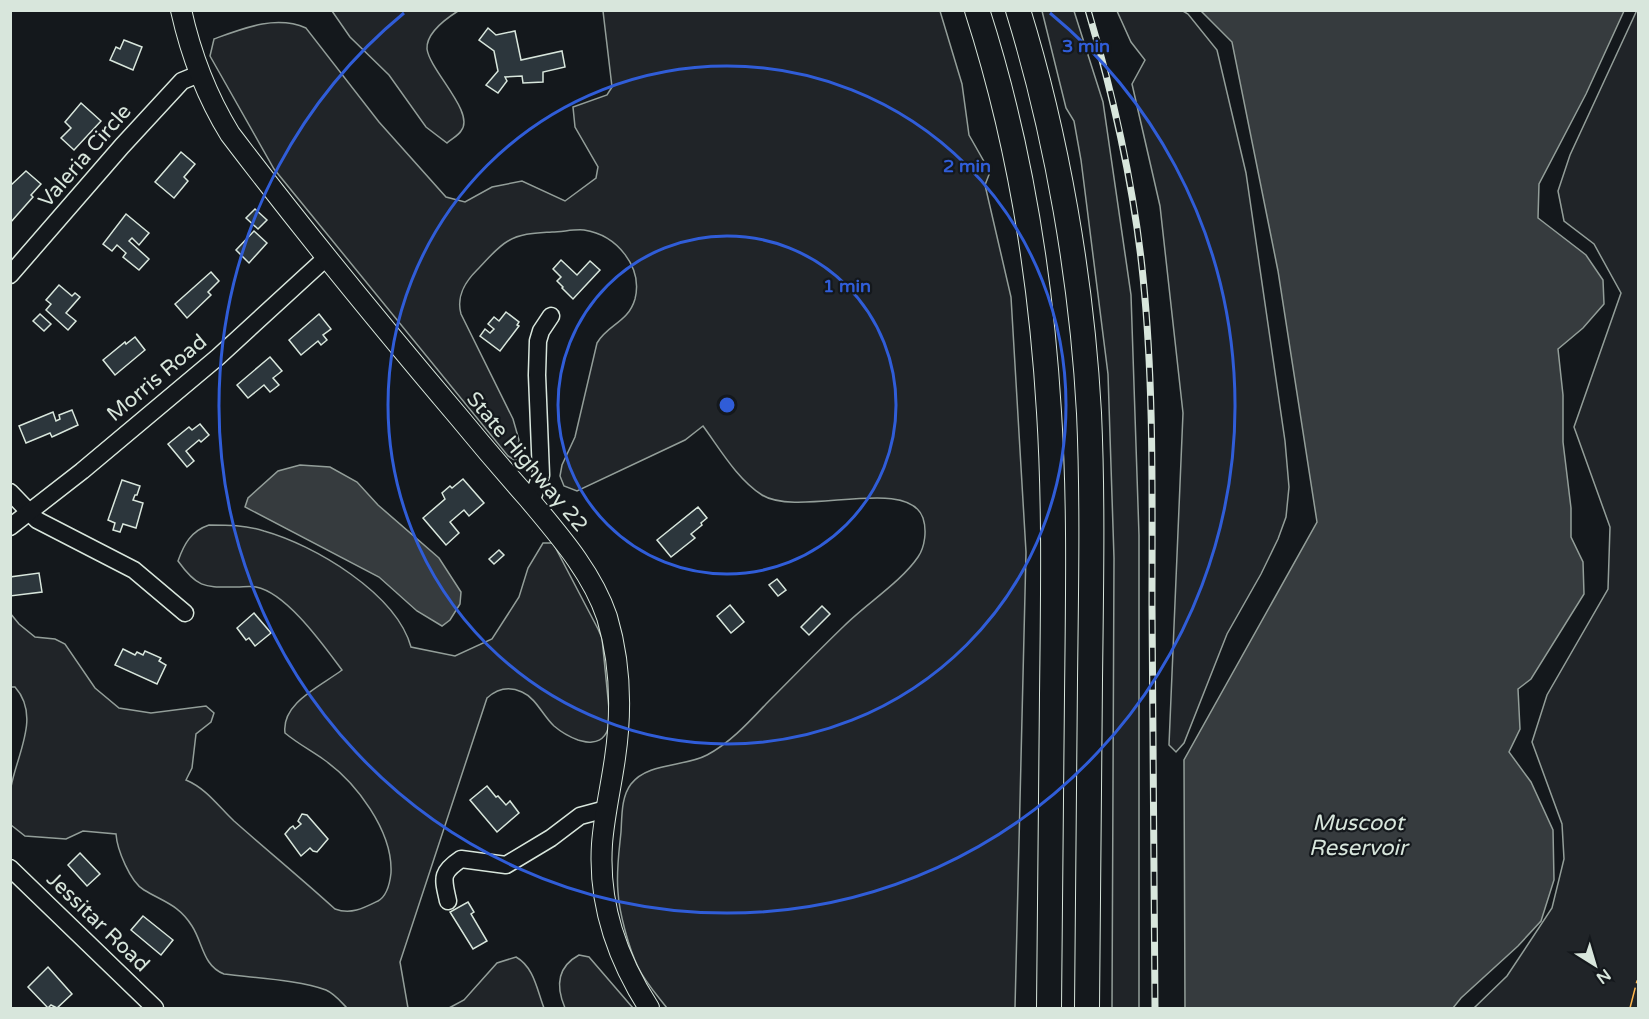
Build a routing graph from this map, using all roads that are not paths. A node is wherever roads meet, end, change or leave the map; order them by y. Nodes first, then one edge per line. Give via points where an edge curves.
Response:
1 (181, 10) edge
2 (977, 10) edge
3 (1018, 10) edge
4 (199, 74) junction
5 (327, 257) junction
6 (10, 275) edge
7 (551, 316) dead end
8 (10, 492) edge
9 (531, 502) junction
10 (30, 511) junction
11 (10, 527) edge
12 (185, 613) dead end
13 (606, 809) junction
14 (10, 868) edge
15 (448, 901) dead end
16 (155, 1008) edge
17 (649, 1008) edge
18 (1049, 1008) edge
19 (1087, 1008) edge

1 - 4 main road, State Highway 22
2 - 18 highway via 1021,186 1044,337 1049,402 1053,568
3 - 19 highway via 1059,178 1082,332 1089,411
4 - 5 main road, State Highway 22 via 230,134
4 - 6 street, Valeria Circle via 182,81
5 - 9 main road, State Highway 22
5 - 10 street, Morris Road via 218,357
7 - 9 street via 538,341 541,475
8 - 10 street
9 - 13 main road, State Highway 22 via 583,569 606,614 612,637 620,702
10 - 11 street, Morris Road
10 - 12 street via 37,520 134,570
13 - 15 street via 580,816 506,865 461,859 448,867 444,879
13 - 17 main road, State Highway 22 via 602,871 608,919 624,966
14 - 16 street, Jessitar Road

